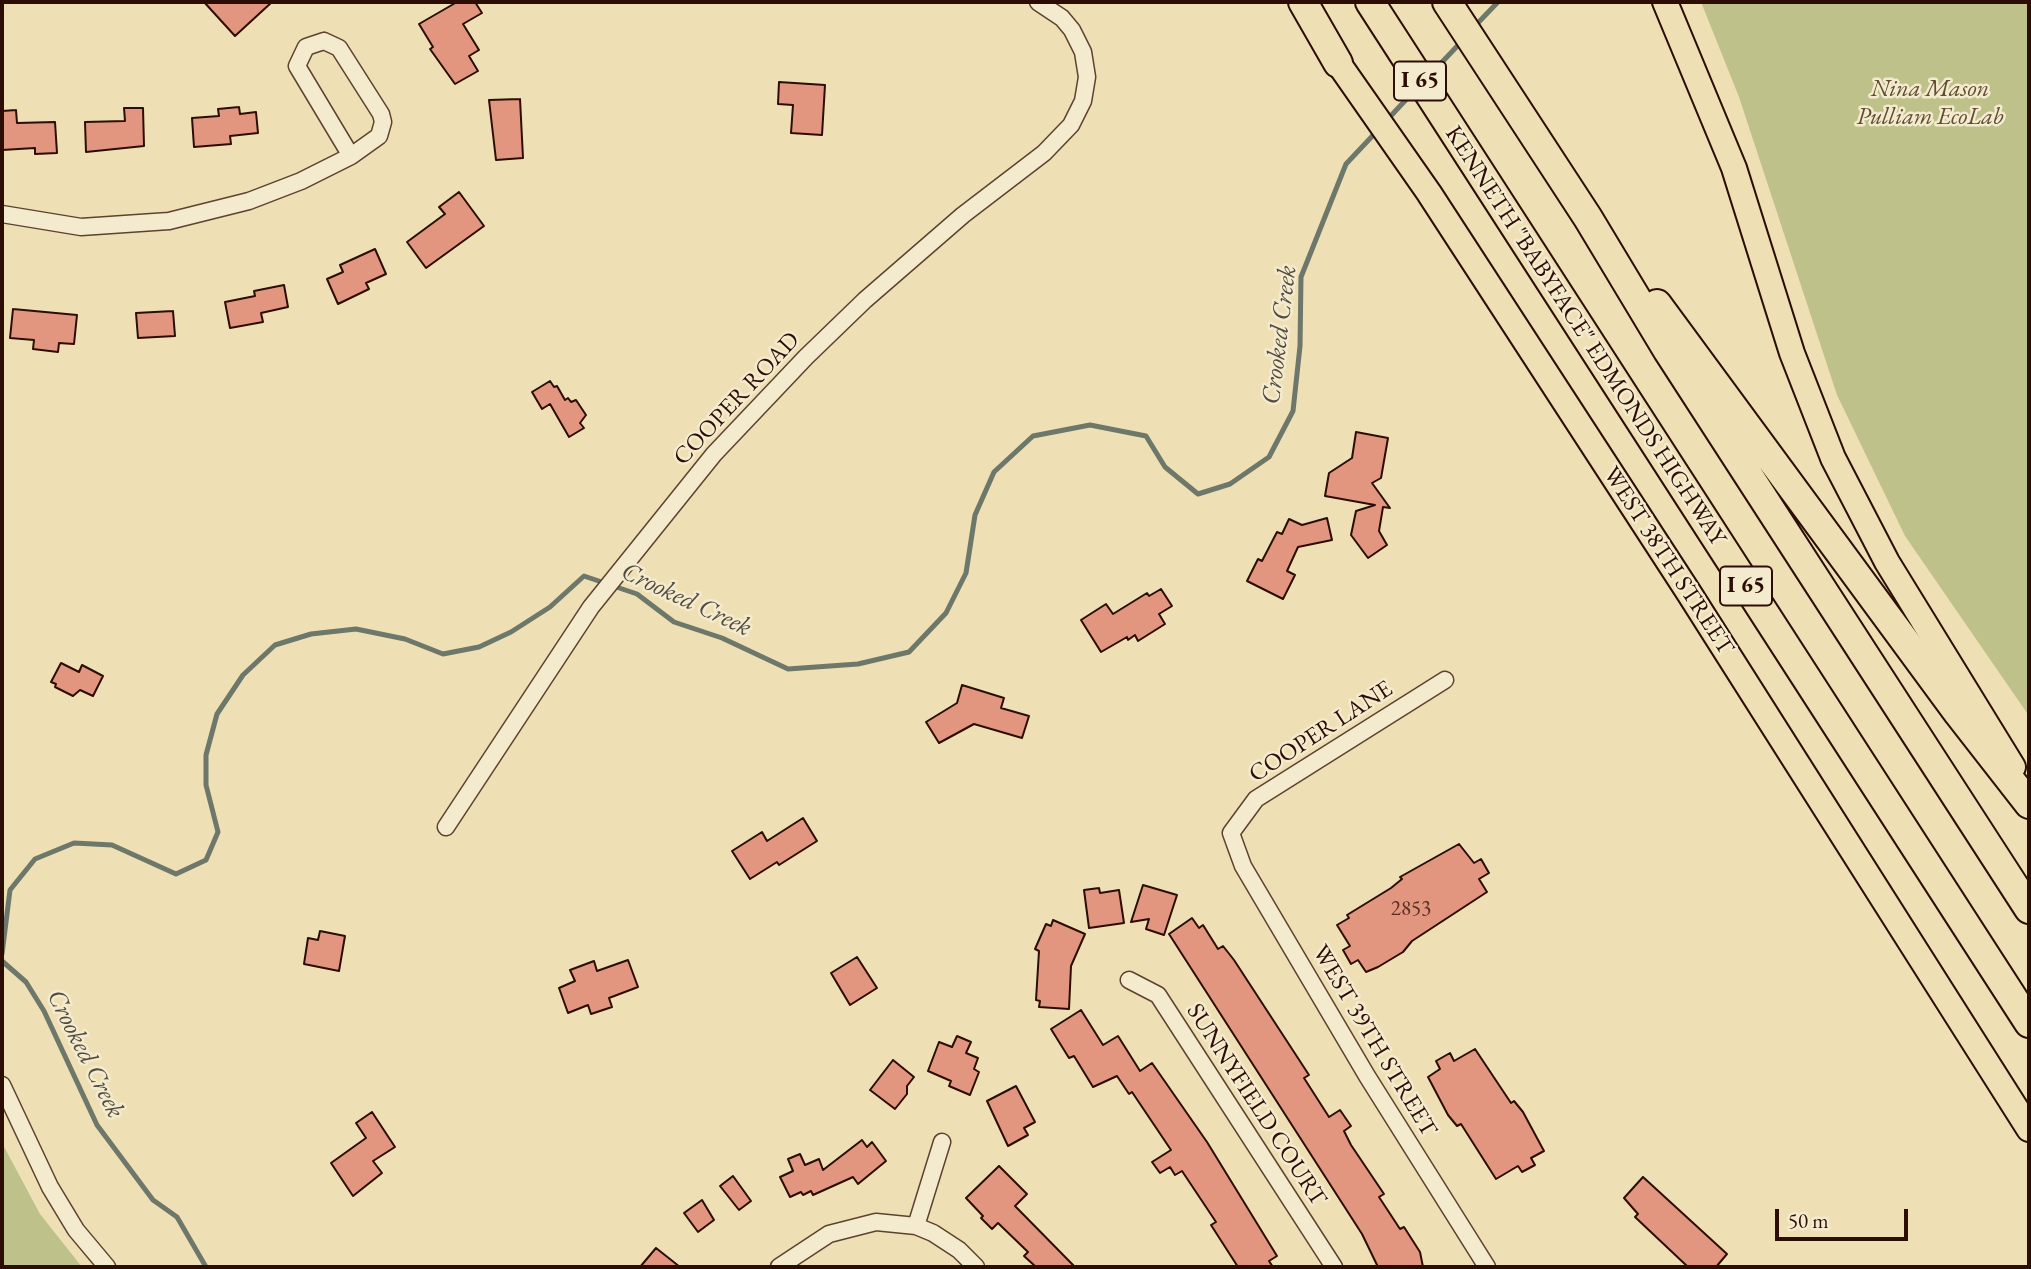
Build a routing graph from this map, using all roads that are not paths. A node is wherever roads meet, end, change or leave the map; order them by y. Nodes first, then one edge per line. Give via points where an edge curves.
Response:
1 (1038, 2) edge
2 (1294, 2) edge
3 (1303, 2) edge
4 (1447, 2) edge
5 (1665, 2) edge
6 (1373, 8) edge
7 (1338, 63) junction
8 (351, 156) junction
9 (2, 214) edge
10 (1588, 218) junction
11 (1445, 680) dead end
12 (2029, 794) edge
13 (2029, 804) edge
14 (446, 827) dead end
15 (1231, 833) joint
16 (2029, 909) edge
17 (1129, 980) dead end
18 (2029, 1023) edge
19 (2, 1085) edge
20 (2029, 1129) edge
21 (943, 1142) dead end
22 (916, 1226) junction
23 (107, 1267) edge
24 (779, 1267) edge
25 (976, 1267) edge
26 (1334, 1267) edge
27 (1487, 1267) edge

1 - 14 street, COOPER ROAD via 1062,18 1080,45 1087,77 1083,101 1071,125 820,343 714,454 591,607
2 - 7 main road, WEST 38TH STREET
3 - 7 highway
4 - 10 highway, I 65
5 - 12 main road via 1734,168 1792,353 1833,458 1887,562
6 - 18 highway, KENNETH "BABYFACE" EDMONDS HIGHWAY / I 65
7 - 20 main road, WEST 38TH STREET via 1429,193 1773,723
8 - 8 street via 301,78 297,66 301,52 312,43 327,41 339,48 381,114 379,136
8 - 9 street via 275,192 183,218 82,227
10 - 13 highway via 1699,358
10 - 16 highway, I 65 via 1668,351
11 - 15 street, COOPER LANE via 1256,799
15 - 27 street, WEST 39TH STREET via 1250,878
17 - 26 street, SUNNYFIELD COURT via 1158,995
19 - 23 street via 50,1187 76,1230
21 - 22 street
22 - 24 street via 876,1222 844,1228
22 - 25 street via 959,1250

